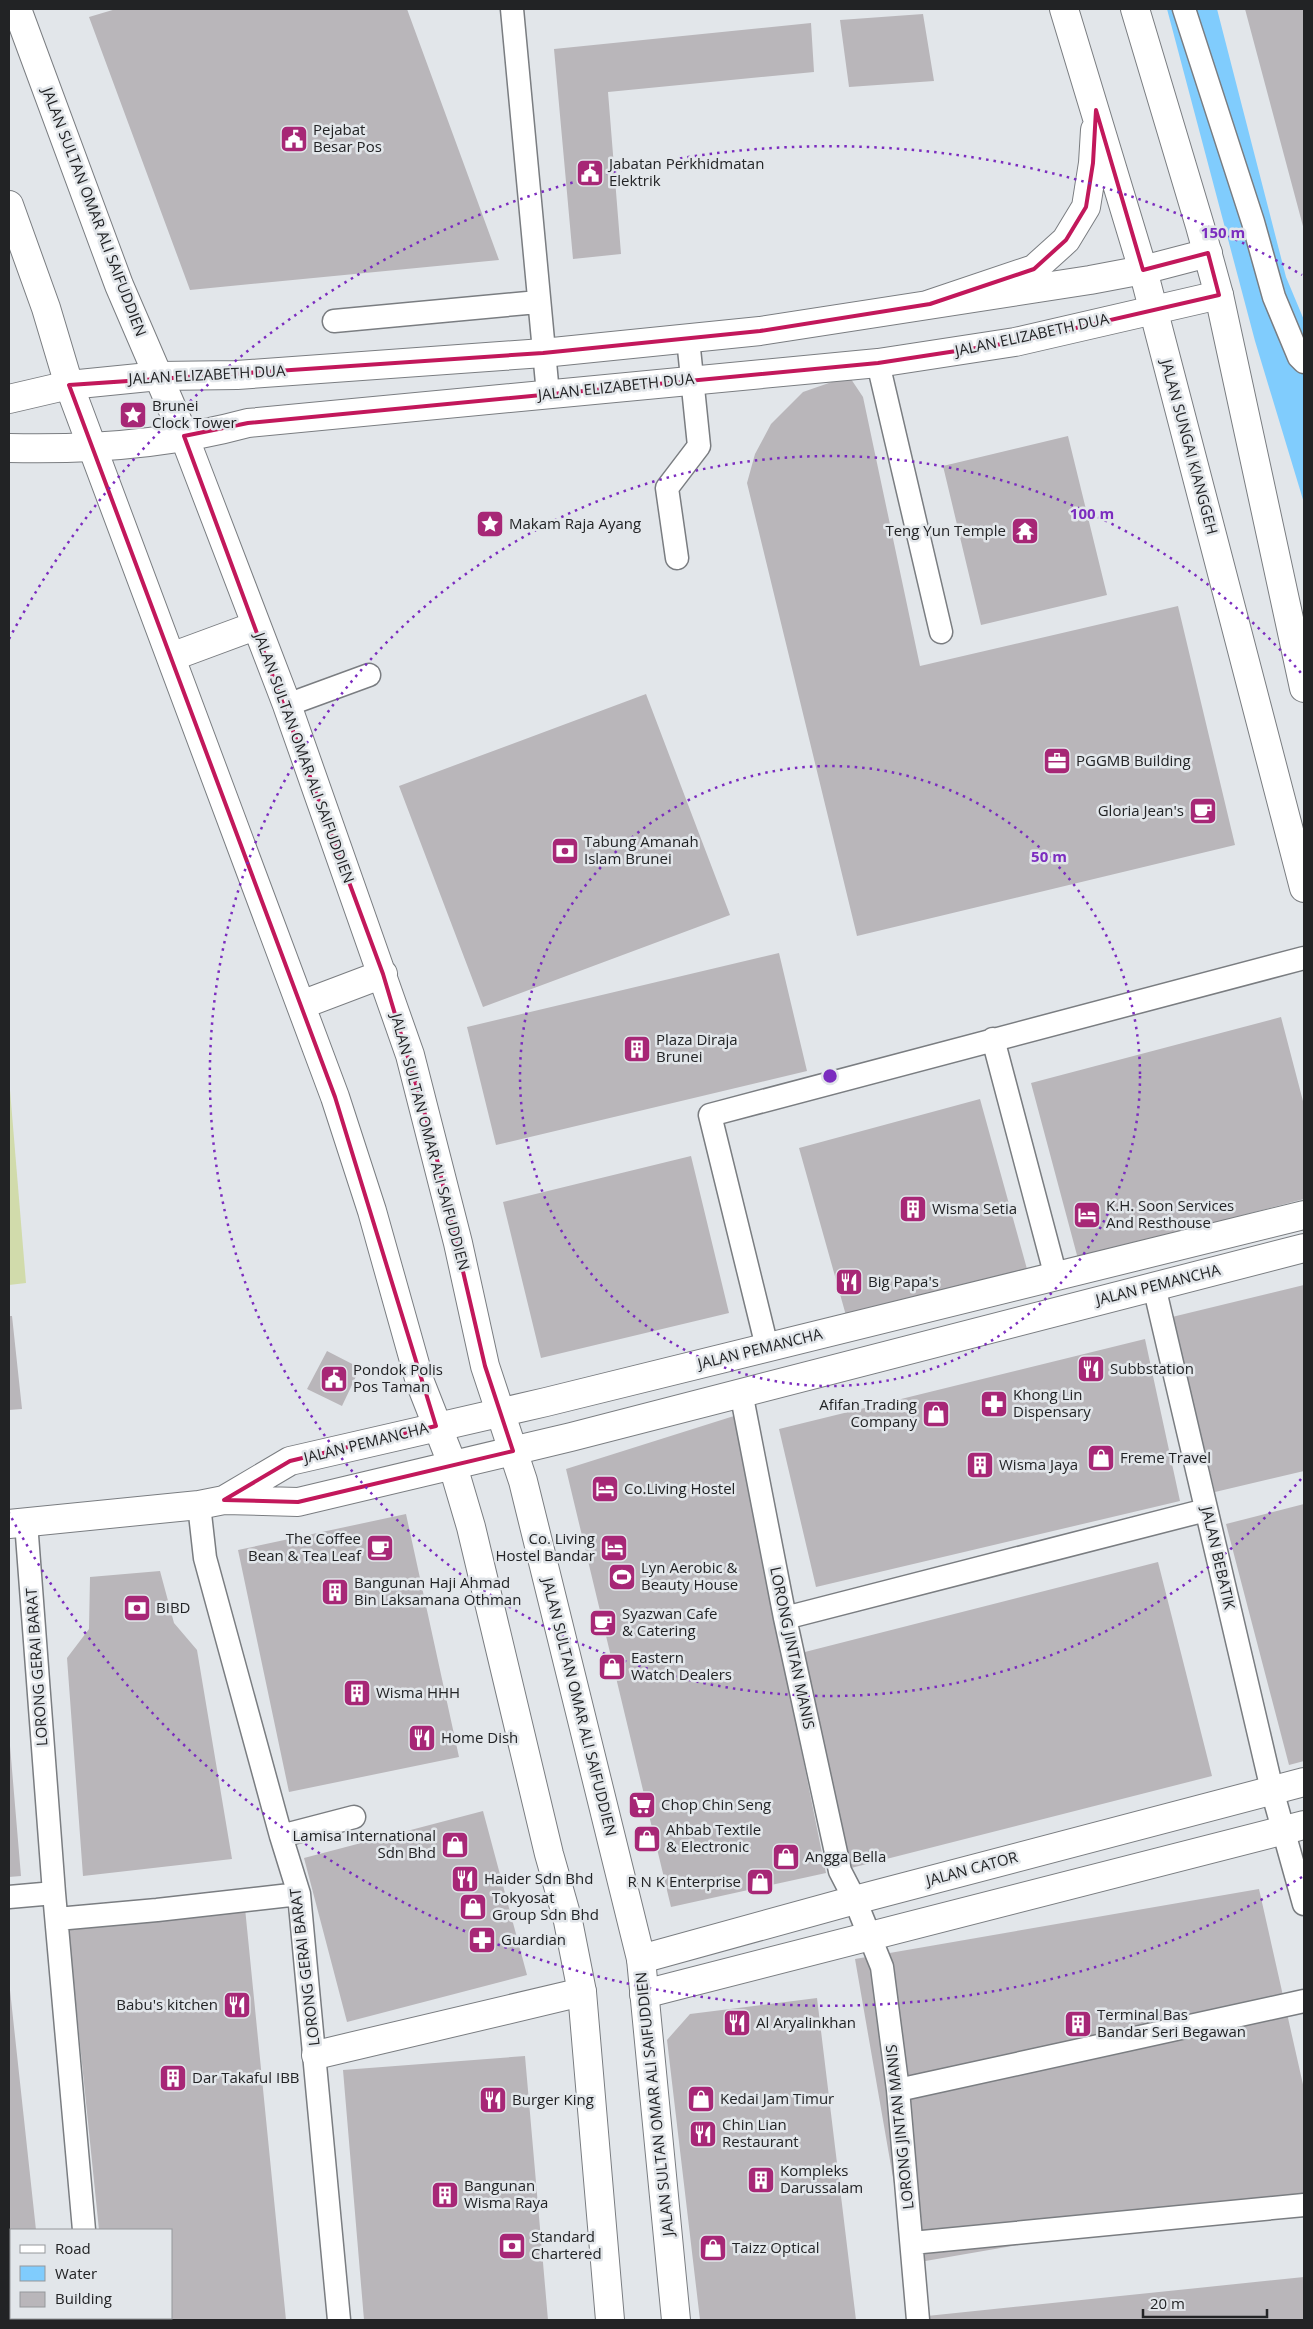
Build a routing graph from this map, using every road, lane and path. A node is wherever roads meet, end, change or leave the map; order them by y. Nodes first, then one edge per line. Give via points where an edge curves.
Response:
1 (17, 9) edge
2 (512, 9) edge
3 (1064, 9) edge
4 (1135, 9) edge
5 (1184, 9) edge
6 (1096, 110) junction
7 (9, 205) edge
8 (1208, 253) junction
9 (1143, 270) junction
10 (1219, 295) junction
11 (538, 302) junction
12 (930, 304) junction
13 (1152, 309) junction
14 (334, 321) dead end
15 (688, 339) junction
16 (544, 353) junction
17 (1304, 362) edge
18 (878, 363) junction
19 (159, 376) junction
20 (693, 380) junction
21 (69, 385) junction
22 (548, 394) junction
23 (9, 399) edge
24 (184, 436) junction
25 (92, 447) junction
26 (9, 448) edge
27 (677, 558) dead end
28 (256, 626) junction
29 (1298, 630) edge
30 (941, 632) dead end
31 (171, 657) junction
32 (369, 675) dead end
33 (1304, 688) edge
34 (287, 705) junction
35 (1304, 888) edge
36 (1304, 958) edge
37 (383, 974) junction
38 (301, 1006) junction
39 (993, 1039) junction
40 (1304, 1215) edge
41 (1304, 1248) edge
42 (1056, 1277) junction
43 (1154, 1286) junction
44 (767, 1347) junction
45 (741, 1392) junction
46 (500, 1413) junction
47 (436, 1426) junction
48 (513, 1451) junction
49 (452, 1466) junction
50 (211, 1502) junction
51 (1206, 1510) junction
52 (17, 1523) edge
53 (785, 1618) junction
54 (1304, 1782) edge
55 (1272, 1790) junction
56 (354, 1818) dead end
57 (1294, 1828) edge
58 (281, 1836) junction
59 (54, 1892) junction
60 (300, 1894) junction
61 (9, 1897) edge
62 (855, 1900) junction
63 (1304, 1904) edge
64 (57, 1919) junction
65 (870, 1935) junction
66 (640, 1959) junction
67 (582, 1992) junction
68 (644, 1994) junction
69 (1304, 2001) edge
70 (316, 2055) junction
71 (898, 2090) junction
72 (1304, 2205) edge
73 (84, 2229) edge
74 (912, 2243) junction
75 (340, 2320) edge
76 (610, 2320) edge
77 (676, 2320) edge
78 (918, 2320) edge

1 - 19 main road, JALAN SULTAN OMAR ALI SAIFUDDIEN via 119,285
2 - 11 lane
3 - 6 main road, JALAN SUNGAI KIANGGEH
4 - 8 main road
5 - 17 lane via 1274,297
6 - 9 main road, JALAN SUNGAI KIANGGEH
6 - 12 main road via 1086,207 1066,240 1034,268
7 - 21 main road via 46,308
8 - 9 main road, JALAN ELIZABETH DUA
8 - 10 main road
9 - 12 main road, JALAN ELIZABETH DUA
9 - 13 main road, JALAN SUNGAI KIANGGEH
10 - 13 main road, JALAN ELIZABETH DUA
10 - 29 main road
11 - 14 lane
11 - 16 lane
12 - 15 main road, JALAN ELIZABETH DUA via 847,319
13 - 18 main road, JALAN ELIZABETH DUA via 1015,342
13 - 35 main road, JALAN SUNGAI KIANGGEH
15 - 16 main road, JALAN ELIZABETH DUA
15 - 20 lane
16 - 19 main road, JALAN ELIZABETH DUA via 237,375
16 - 22 lane
18 - 20 main road, JALAN ELIZABETH DUA
18 - 30 lane
19 - 21 main road, JALAN ELIZABETH DUA
19 - 24 main road, JALAN SULTAN OMAR ALI SAIFUDDIEN
20 - 22 main road, JALAN ELIZABETH DUA
20 - 27 lane via 699,446 667,488
21 - 23 main road, JALAN ELIZABETH DUA
21 - 25 main road
22 - 24 main road, JALAN ELIZABETH DUA via 248,423
24 - 25 main road, JALAN ELIZABETH DUA
24 - 28 main road, JALAN SULTAN OMAR ALI SAIFUDDIEN
25 - 26 main road, JALAN ELIZABETH DUA
25 - 31 main road
28 - 31 main road
28 - 34 main road, JALAN SULTAN OMAR ALI SAIFUDDIEN
29 - 33 main road
31 - 38 main road
32 - 34 lane
34 - 37 main road, JALAN SULTAN OMAR ALI SAIFUDDIEN
36 - 39 lane
37 - 38 main road
37 - 46 main road, JALAN SULTAN OMAR ALI SAIFUDDIEN via 410,1055 458,1243 485,1366
38 - 47 main road via 372,1211 420,1382
39 - 42 lane
39 - 44 lane via 710,1115
40 - 42 main road, JALAN PEMANCHA
41 - 43 main road, JALAN PEMANCHA
42 - 44 main road, JALAN PEMANCHA
43 - 45 main road, JALAN PEMANCHA
43 - 51 lane, JALAN BEBATIK
44 - 46 main road, JALAN PEMANCHA
45 - 48 main road, JALAN PEMANCHA
45 - 53 lane, LORONG JINTAN MANIS
46 - 47 main road, JALAN PEMANCHA
46 - 48 main road, JALAN SULTAN OMAR ALI SAIFUDDIEN
47 - 49 main road
47 - 50 main road, JALAN PEMANCHA via 290,1461
48 - 49 main road, JALAN PEMANCHA
48 - 66 main road, JALAN SULTAN OMAR ALI SAIFUDDIEN via 606,1811
49 - 50 main road, JALAN PEMANCHA via 298,1502
49 - 67 main road via 497,1632 568,1921
50 - 52 main road, JALAN PEMANCHA
50 - 58 lane, LORONG GERAI BARAT via 204,1558
51 - 53 lane
51 - 55 lane, JALAN BEBATIK
52 - 59 lane, LORONG GERAI BARAT
53 - 62 lane, LORONG JINTAN MANIS via 840,1871
54 - 55 main road, JALAN CATOR
55 - 57 lane, JALAN BEBATIK
55 - 62 main road, JALAN CATOR
56 - 58 lane
57 - 63 lane, JALAN BEBATIK
57 - 65 main road
58 - 60 lane, LORONG GERAI BARAT
59 - 61 lane
59 - 64 lane, LORONG GERAI BARAT
60 - 64 lane
60 - 70 lane, LORONG GERAI BARAT
62 - 65 lane, LORONG JINTAN MANIS
62 - 66 main road, JALAN CATOR
64 - 73 lane, LORONG GERAI BARAT
65 - 68 main road
65 - 71 lane, LORONG JINTAN MANIS via 882,1967
66 - 68 main road, JALAN SULTAN OMAR ALI SAIFUDDIEN
67 - 70 main road
67 - 76 main road
68 - 77 main road, JALAN SULTAN OMAR ALI SAIFUDDIEN
69 - 71 lane
70 - 75 lane, LORONG GERAI BARAT
71 - 74 lane, LORONG JINTAN MANIS
72 - 74 lane
74 - 78 lane, LORONG JINTAN MANIS

